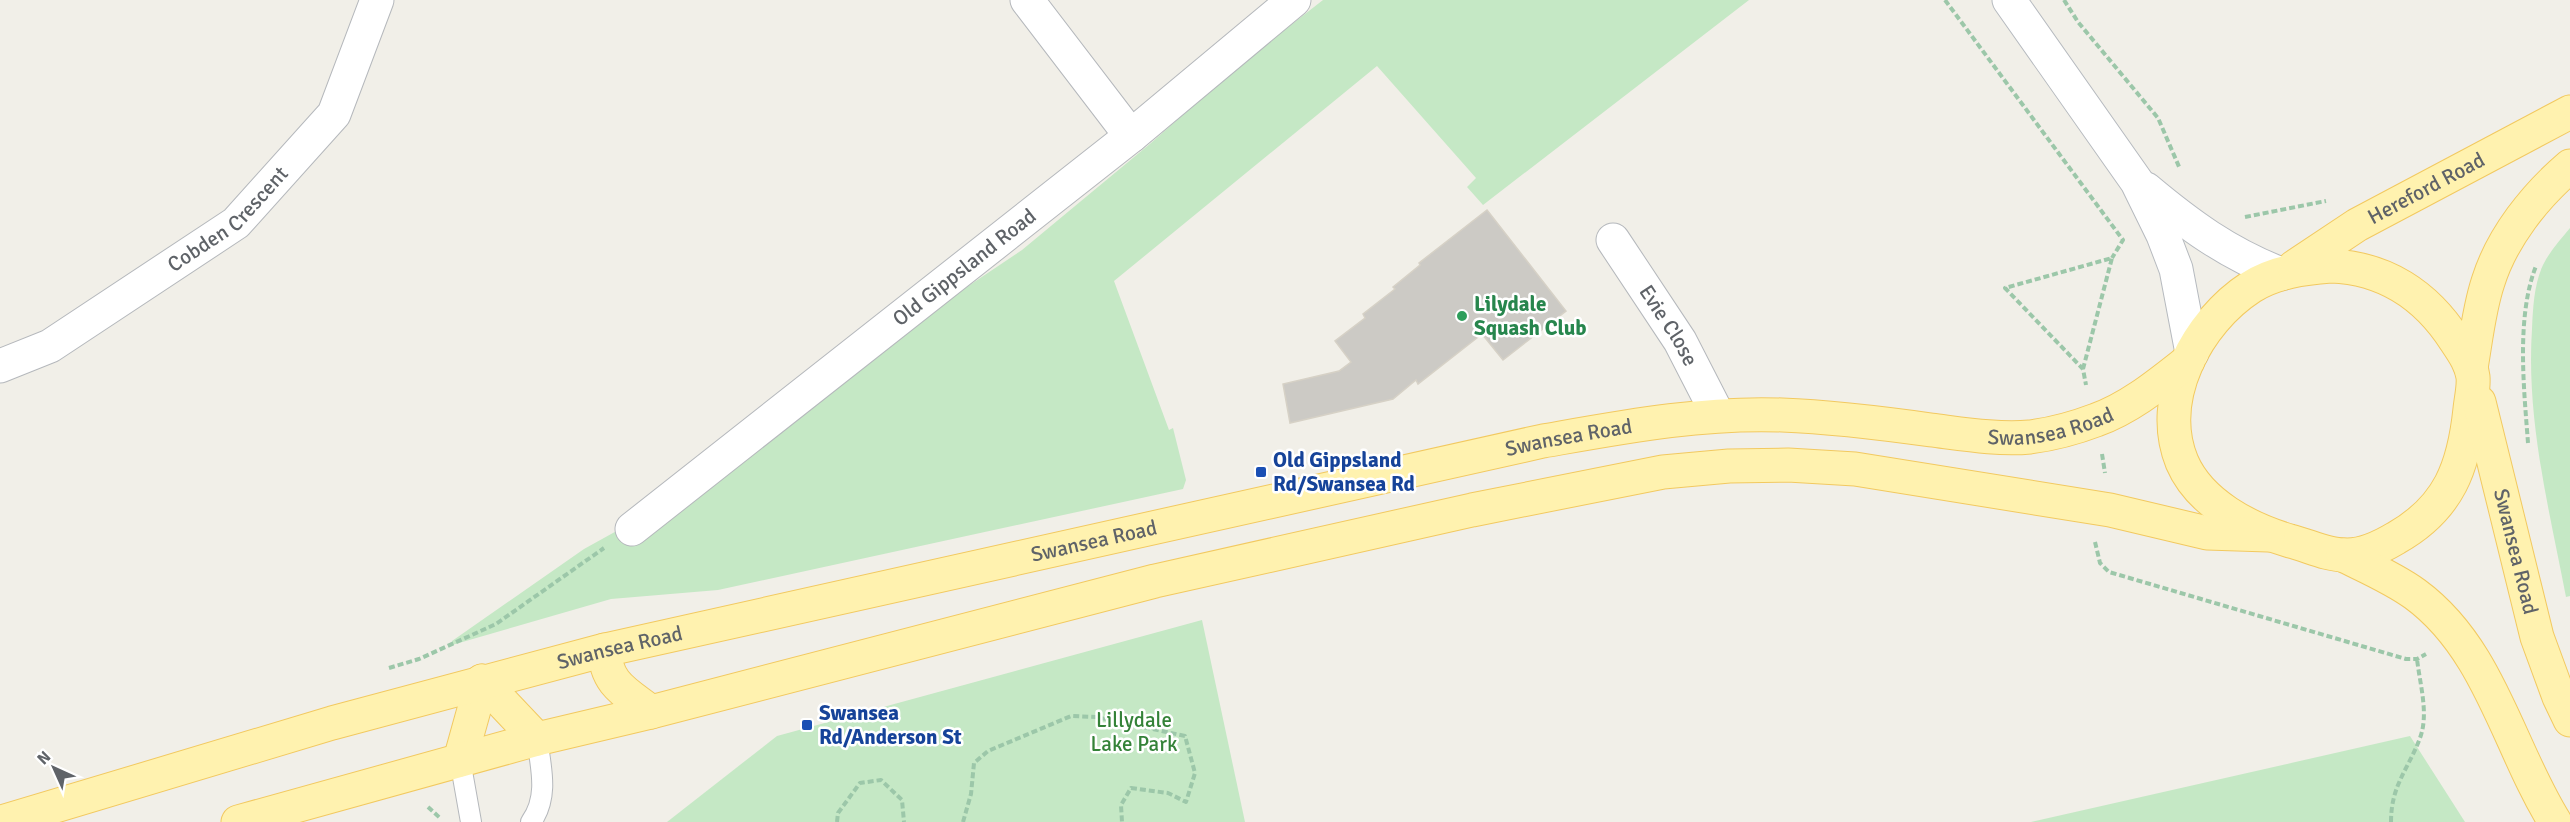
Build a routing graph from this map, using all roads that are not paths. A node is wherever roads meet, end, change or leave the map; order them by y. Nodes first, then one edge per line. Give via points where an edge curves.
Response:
1 (377, 0) edge
2 (1026, 0) edge
3 (1294, 0) edge
4 (2009, 0) edge
5 (2570, 112) edge
6 (1131, 136) junction
7 (2570, 166) edge
8 (2137, 182) junction
9 (1613, 240) dead end
10 (2284, 273) junction
11 (2190, 357) junction
12 (0, 366) edge
13 (2472, 374) junction
14 (1718, 415) junction
15 (632, 529) road end
16 (2268, 535) junction
17 (2343, 555) junction
18 (605, 650) junction
19 (482, 681) junction
20 (651, 712) junction
21 (2570, 720) edge
22 (537, 739) junction
23 (460, 760) junction
24 (2, 822) edge
25 (238, 822) edge
26 (471, 822) edge
27 (531, 822) edge
28 (2555, 822) edge

1 - 12 street, Cobden Crescent via 334,114 236,223 50,346
2 - 6 street
3 - 6 street, Old Gippsland Road
4 - 8 street
5 - 10 main road, Hereford Road via 2356,225
6 - 15 street, Old Gippsland Road
7 - 13 main road via 2531,205 2500,254 2481,309
8 - 10 street via 2211,240 2250,262
8 - 11 street via 2176,268
9 - 14 street, Evie Close via 1680,341
10 - 11 main road via 2252,286 2226,306
10 - 13 main road via 2306,268 2352,267 2390,279 2411,291 2442,319
11 - 14 main road, Swansea Road via 2148,391 2094,421 2051,433 2006,437 1851,420
11 - 16 main road via 2174,414 2183,464 2198,486 2227,513
13 - 17 main road via 2470,426 2451,486 2442,500 2424,519 2390,542
13 - 21 main road, Swansea Road via 2537,638
14 - 18 main road, Swansea Road via 1543,441
16 - 17 main road
16 - 20 main road via 2207,533 2102,509 1855,469 1788,465 1663,472 1450,514 1155,581
17 - 28 main road via 2416,595 2454,632 2483,676 2523,765
18 - 19 main road, Swansea Road
18 - 20 main road via 607,672 616,685
19 - 22 main road
19 - 23 main road
19 - 24 main road, Swansea Road
20 - 22 main road
22 - 23 main road
22 - 27 lane via 543,778 539,810
23 - 25 main road
23 - 26 lane

